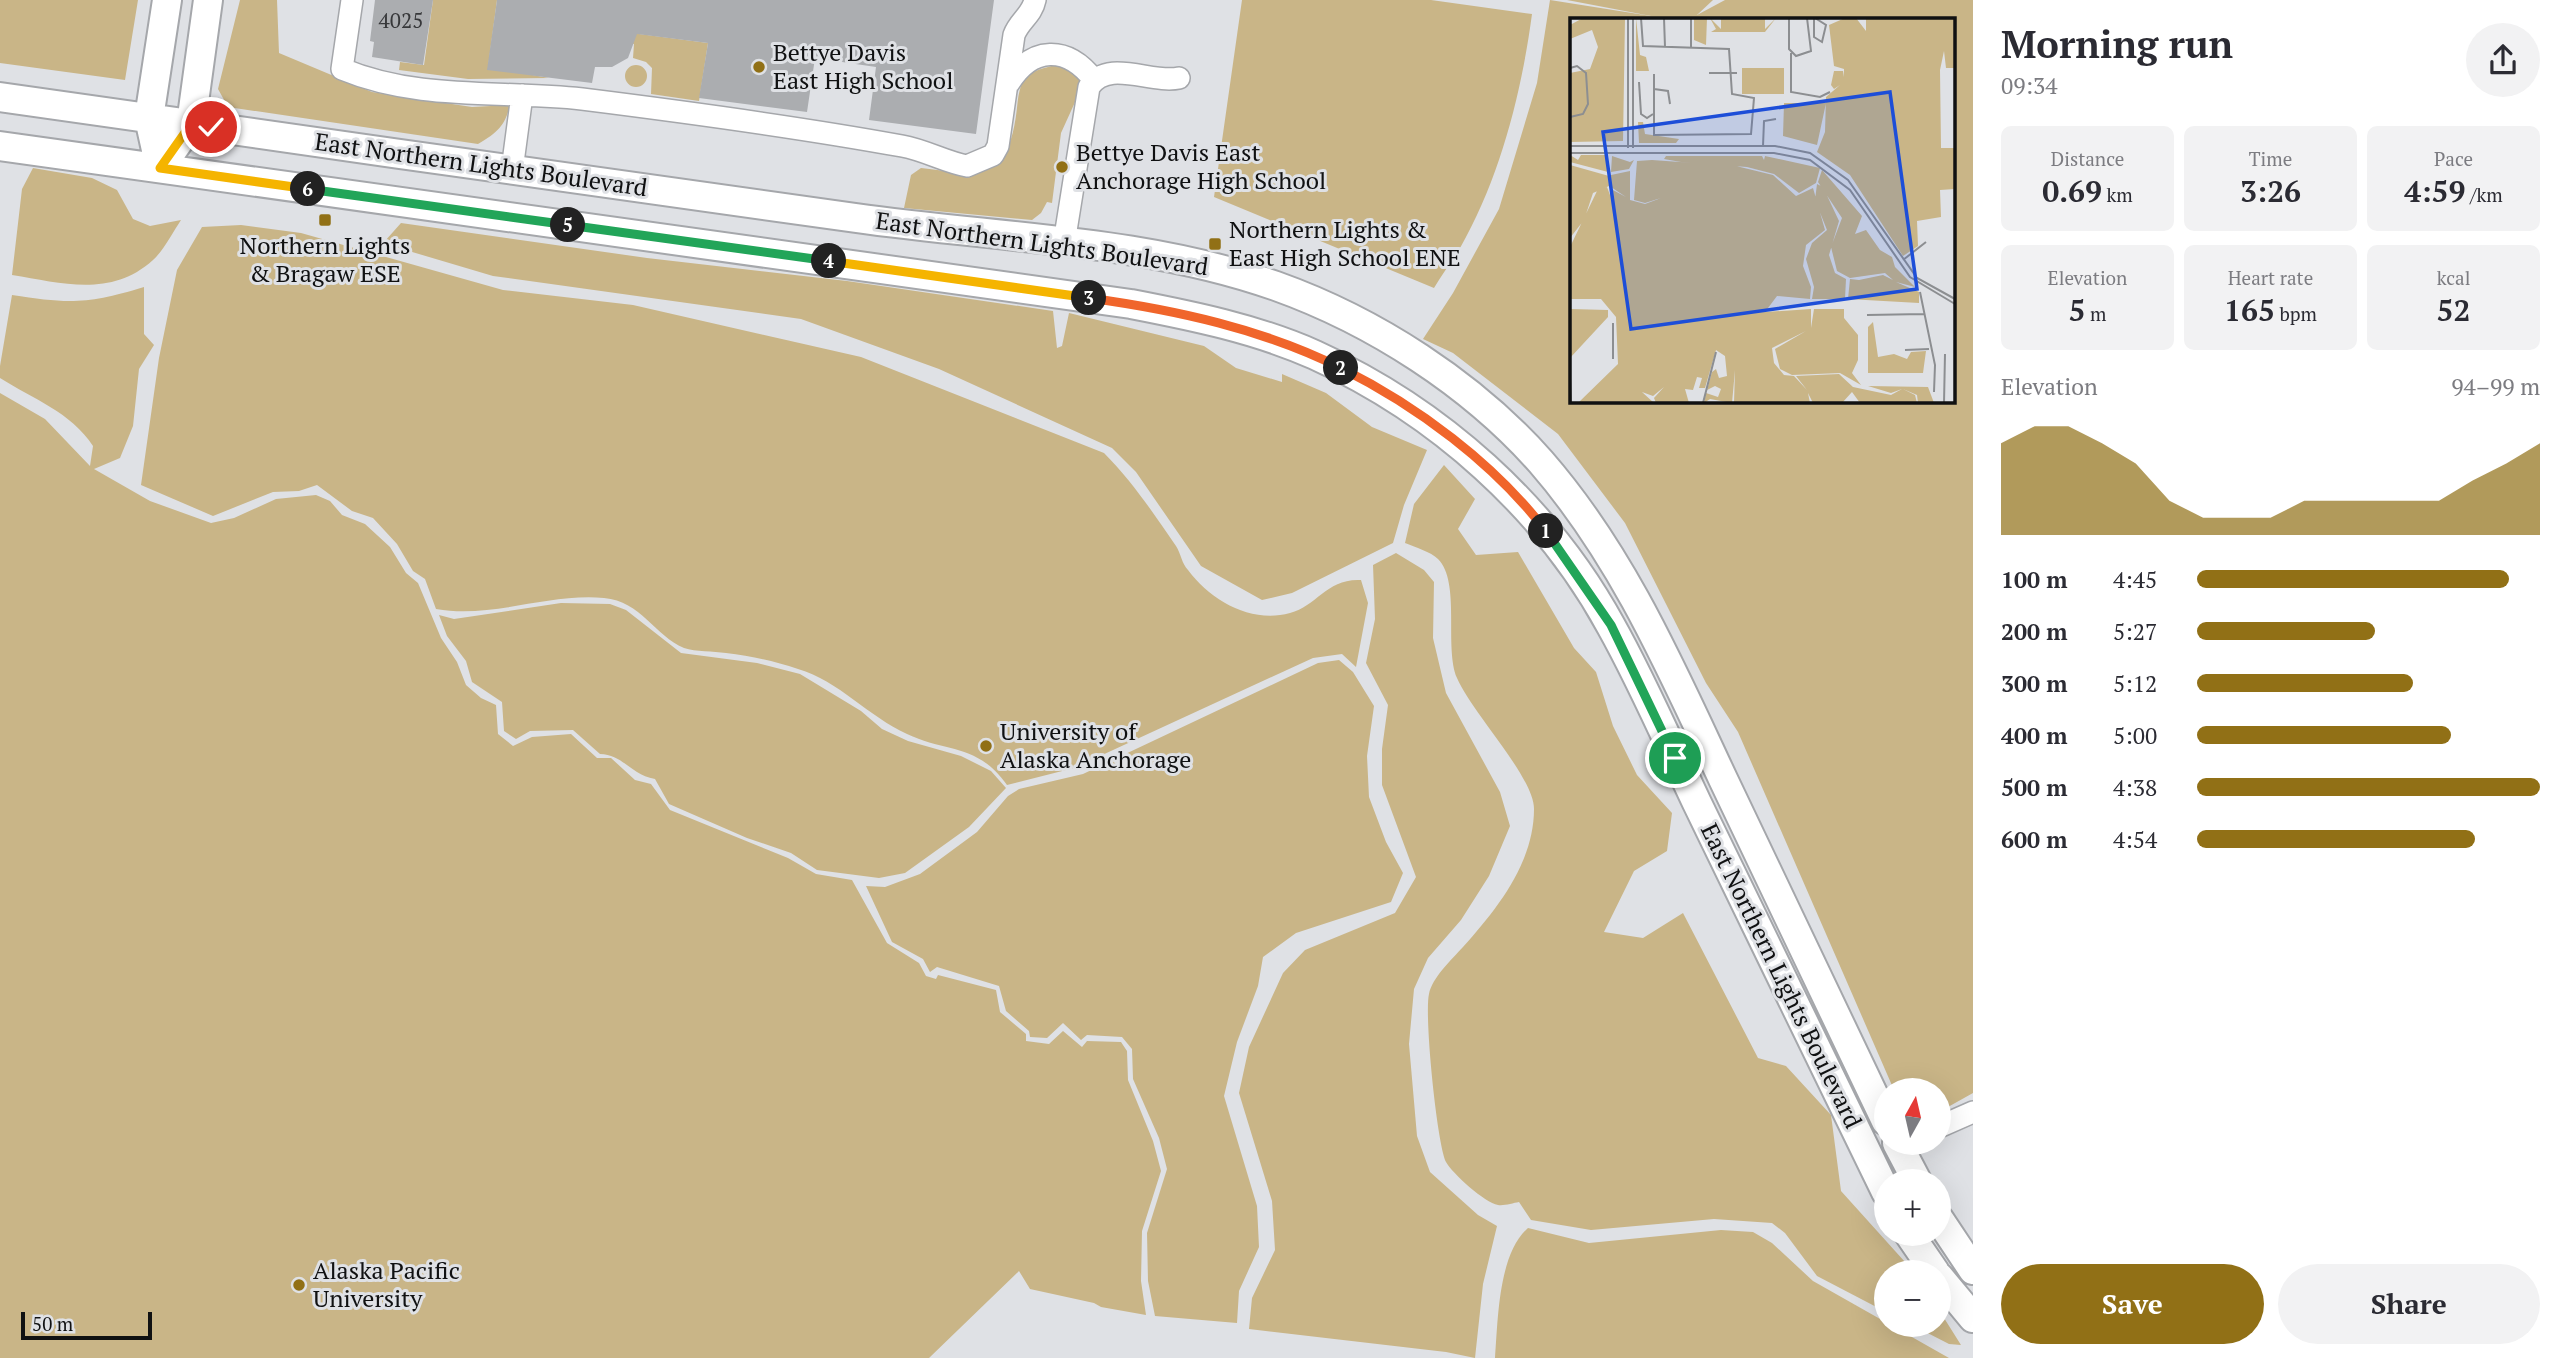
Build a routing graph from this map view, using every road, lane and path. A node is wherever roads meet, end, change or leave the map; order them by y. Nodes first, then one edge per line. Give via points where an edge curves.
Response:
1 (166, 0) edge
2 (208, 0) edge
3 (352, 0) edge
4 (1035, 0) edge
5 (1179, 78) dead end
6 (1094, 80) junction
7 (1008, 85) junction
8 (522, 95) junction
9 (0, 96) edge
10 (149, 118) junction
11 (191, 124) junction
12 (0, 146) edge
13 (160, 168) junction
14 (512, 170) junction
15 (1064, 243) junction
16 (1874, 1096) edge
17 (1973, 1112) edge
18 (1951, 1122) edge
19 (1875, 1169) edge
20 (1951, 1237) edge
21 (1973, 1270) edge
22 (1951, 1291) edge
23 (1973, 1318) edge

1 - 10 main road
2 - 11 main road
3 - 8 lane via 342,69 375,82 456,95
4 - 7 lane via 1014,35
5 - 6 lane via 1115,73
6 - 7 lane via 1072,60 1038,56 1018,68
6 - 15 lane via 1089,87
7 - 8 lane via 998,146 993,155 967,166 904,146 582,99
8 - 14 lane
9 - 10 main road, East Northern Lights Boulevard
10 - 11 main road, East Northern Lights Boulevard
10 - 13 main road
11 - 13 main road
11 - 14 main road, East Northern Lights Boulevard
12 - 13 main road, East Northern Lights Boulevard
13 - 19 main road, East Northern Lights Boulevard via 1131,304 1258,334 1370,383 1464,449 1502,483 1548,533 1611,625
14 - 15 main road, East Northern Lights Boulevard via 900,225
15 - 16 main road, East Northern Lights Boulevard via 1215,268 1328,307 1425,363 1466,393 1536,457 1574,503 1634,594
17 - 18 lane
20 - 21 main road
22 - 23 main road

